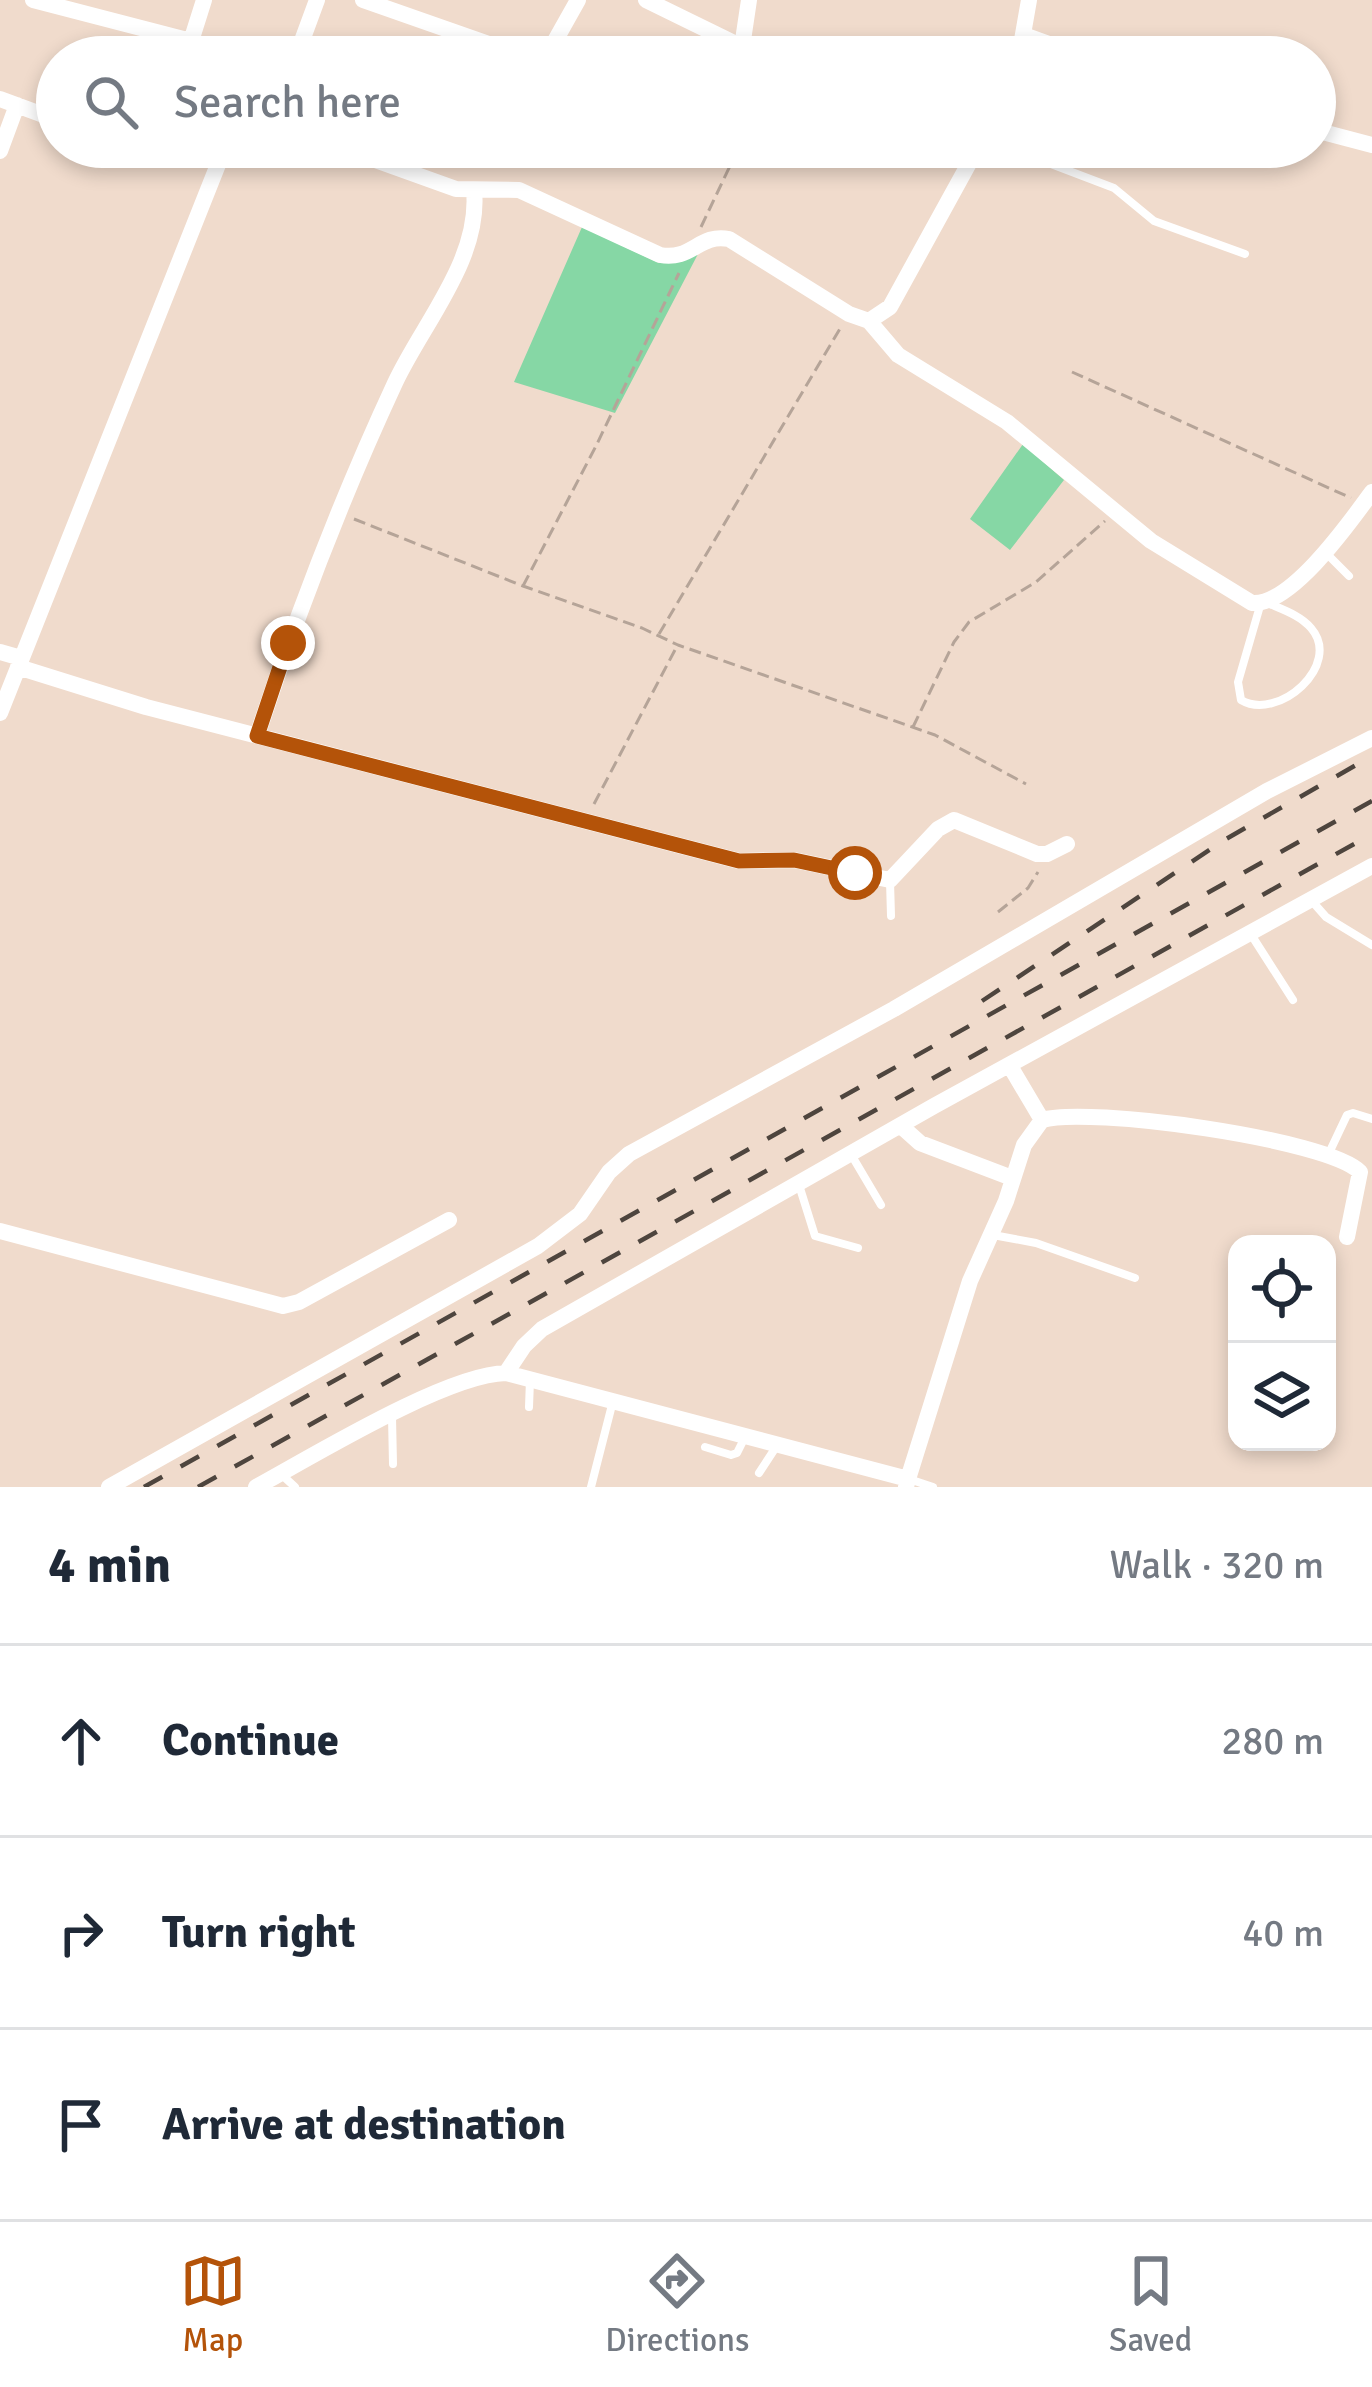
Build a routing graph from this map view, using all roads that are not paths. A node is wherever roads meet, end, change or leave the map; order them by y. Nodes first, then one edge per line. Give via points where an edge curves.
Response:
1 (33, 0) edge
2 (204, 0) edge
3 (317, 0) edge
4 (362, 0) edge
5 (578, 0) edge
6 (646, 0) edge
7 (748, 0) edge
8 (1029, 0) edge
9 (1024, 35) edge
10 (148, 36) edge
11 (193, 36) edge
12 (304, 36) edge
13 (466, 36) edge
14 (558, 36) edge
15 (720, 36) edge
16 (743, 36) edge
17 (8, 102) edge
18 (1336, 136) edge
19 (1372, 145) edge
20 (0, 151) edge
21 (217, 168) edge
22 (393, 168) edge
23 (966, 168) edge
24 (1061, 168) edge
25 (474, 190) junction
26 (1245, 254) dead end
27 (868, 321) junction
28 (1368, 498) edge
29 (1325, 552) junction
30 (1349, 576) dead end
31 (1263, 603) junction
32 (0, 652) edge
33 (20, 662) junction
34 (0, 713) edge
35 (257, 736) junction
36 (1372, 738) edge
37 (1066, 844) dead end
38 (1372, 866) edge
39 (890, 880) junction
40 (1311, 900) junction
41 (891, 916) dead end
42 (1250, 934) junction
43 (1372, 945) edge
44 (1294, 1000) dead end
45 (1010, 1066) junction
46 (1372, 1119) edge
47 (1042, 1120) junction
48 (901, 1126) junction
49 (851, 1154) junction
50 (1329, 1155) junction
51 (1012, 1178) junction
52 (799, 1185) junction
53 (881, 1205) dead end
54 (449, 1220) dead end
55 (0, 1231) edge
56 (992, 1235) junction
57 (1347, 1237) dead end
58 (858, 1249) dead end
59 (1136, 1278) dead end
60 (506, 1373) junction
61 (530, 1378) junction
62 (614, 1400) junction
63 (530, 1407) dead end
64 (392, 1416) junction
65 (746, 1435) junction
66 (778, 1444) junction
67 (705, 1447) dead end
68 (393, 1464) dead end
69 (759, 1473) dead end
70 (280, 1474) junction
71 (907, 1483) edge
72 (109, 1487) edge
73 (256, 1487) edge
74 (295, 1487) edge
75 (591, 1487) edge
76 (933, 1487) edge

1 - 10 street
2 - 11 street
3 - 12 street
4 - 13 street
5 - 14 street
6 - 15 street
7 - 16 street
8 - 9 street
17 - 20 street
18 - 19 street
21 - 33 street
22 - 25 street
23 - 27 street via 890,307
24 - 26 lane via 1114,188 1154,221
25 - 27 street via 519,190 674,257 709,238 729,239
25 - 35 street via 463,257 395,383
27 - 31 street via 898,355 1007,422 1170,553 1242,599
28 - 29 street
29 - 30 lane
29 - 31 street
31 - 31 lane via 1238,682 1241,700 1252,706 1292,694 1320,652 1310,626
32 - 33 street
33 - 34 street
33 - 35 street
35 - 39 street via 739,861 794,860
36 - 72 street via 629,1154 580,1214 538,1246
37 - 39 street via 1046,854 954,820
38 - 40 street
39 - 41 lane
40 - 42 street
40 - 43 lane
42 - 44 lane
42 - 45 street
45 - 47 street
45 - 48 street
46 - 50 lane via 1347,1115
47 - 50 street via 1141,1121
47 - 51 street
48 - 49 street
48 - 51 street via 920,1143
49 - 52 street
49 - 53 lane
50 - 57 street via 1360,1172
51 - 56 street
52 - 58 lane via 814,1236
52 - 60 street via 542,1329
54 - 55 street via 284,1306
56 - 59 lane
56 - 71 street
60 - 61 street
60 - 64 street via 466,1379
61 - 62 street
61 - 63 lane
62 - 65 street
62 - 75 lane
64 - 68 lane
64 - 70 street
65 - 66 street
65 - 67 lane via 731,1455
66 - 69 lane
66 - 71 street
70 - 73 street
70 - 74 lane
71 - 76 lane

